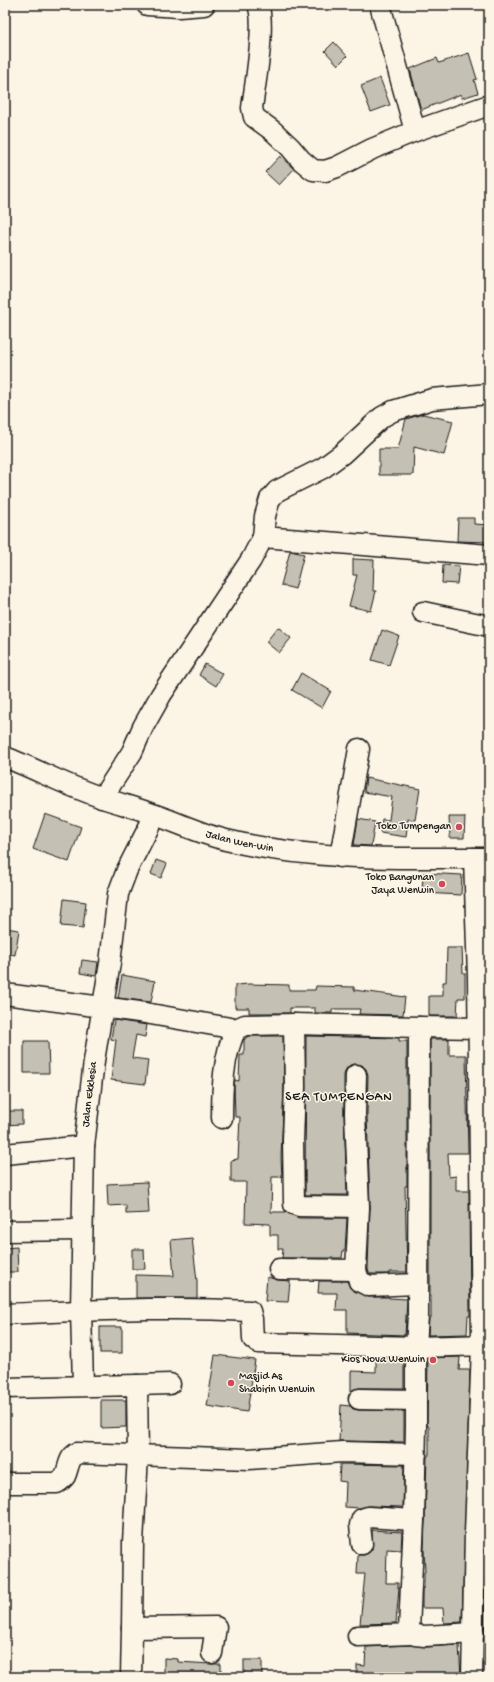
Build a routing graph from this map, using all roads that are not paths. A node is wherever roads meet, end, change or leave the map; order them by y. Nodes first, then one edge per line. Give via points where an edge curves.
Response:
1 (147, 5) edge
2 (204, 5) edge
3 (258, 5) edge
4 (380, 5) edge
5 (489, 105) edge
6 (415, 131) junction
7 (489, 394) edge
8 (263, 537) junction
9 (489, 555) edge
10 (423, 612) dead end
11 (489, 626) edge
12 (359, 749) dead end
13 (5, 757) edge
14 (102, 798) junction
15 (155, 815) junction
16 (340, 857) junction
17 (481, 858) edge
18 (5, 994) edge
19 (103, 1008) junction
20 (294, 1024) junction
21 (418, 1027) junction
22 (478, 1028) junction
23 (236, 1029) junction
24 (356, 1075) dead end
25 (484, 1093) edge
26 (222, 1118) dead end
27 (84, 1146) junction
28 (5, 1154) edge
29 (359, 1207) junction
30 (82, 1230) junction
31 (5, 1231) edge
32 (278, 1269) dead end
33 (356, 1270) junction
34 (417, 1284) junction
35 (81, 1310) junction
36 (5, 1314) edge
37 (486, 1346) edge
38 (416, 1347) junction
39 (170, 1384) dead end
40 (83, 1385) junction
41 (137, 1385) junction
42 (5, 1388) edge
43 (360, 1399) dead end
44 (416, 1400) junction
45 (416, 1454) junction
46 (138, 1456) junction
47 (5, 1484) edge
48 (414, 1520) junction
49 (362, 1544) dead end
50 (481, 1601) edge
51 (132, 1628) junction
52 (474, 1633) junction
53 (411, 1634) junction
54 (358, 1636) dead end
55 (212, 1653) dead end
56 (131, 1677) edge
57 (472, 1677) edge

1 - 2 street
3 - 6 street via 260,29 252,108 254,117 273,131 313,170 337,168 372,148
4 - 6 street
5 - 6 street
7 - 8 street via 432,399 382,417 323,468 277,491 270,499
8 - 9 street
8 - 14 street via 251,560 161,695 132,752
10 - 11 street
12 - 16 street
13 - 14 street, Jalan Wen-Win
14 - 15 street, Jalan Wen-Win
15 - 16 street, Jalan Wen-Win via 227,840
15 - 19 street, Jalan Ekklesia via 127,870 118,894
16 - 17 street, Jalan Wen-Win
17 - 22 street
18 - 19 street
19 - 23 street
19 - 27 street, Jalan Ekklesia
20 - 21 street
20 - 23 street via 245,1025
20 - 29 street via 294,1204
21 - 22 street
21 - 34 street
22 - 25 street
23 - 26 street via 228,1055
24 - 29 street
25 - 37 street
27 - 28 street
27 - 30 street, Jalan Ekklesia
29 - 33 street
30 - 31 street
30 - 35 street, Jalan Ekklesia
32 - 33 street
33 - 34 street via 359,1281 369,1286
34 - 38 street
35 - 36 street
35 - 38 street via 205,1309 250,1312 253,1339 258,1343
35 - 40 street, Jalan Ekklesia
37 - 38 street
37 - 50 street
38 - 44 street
39 - 41 street
40 - 41 street
40 - 42 street
41 - 46 street
43 - 44 street
44 - 45 street
45 - 46 street via 342,1452 249,1459
45 - 48 street
46 - 47 street via 77,1453 69,1461 64,1477 57,1483
46 - 51 street
48 - 49 street via 368,1517 362,1519
48 - 53 street via 409,1630
50 - 52 street
51 - 55 street via 216,1627
51 - 56 street
52 - 53 street via 425,1636
52 - 57 street
53 - 54 street

